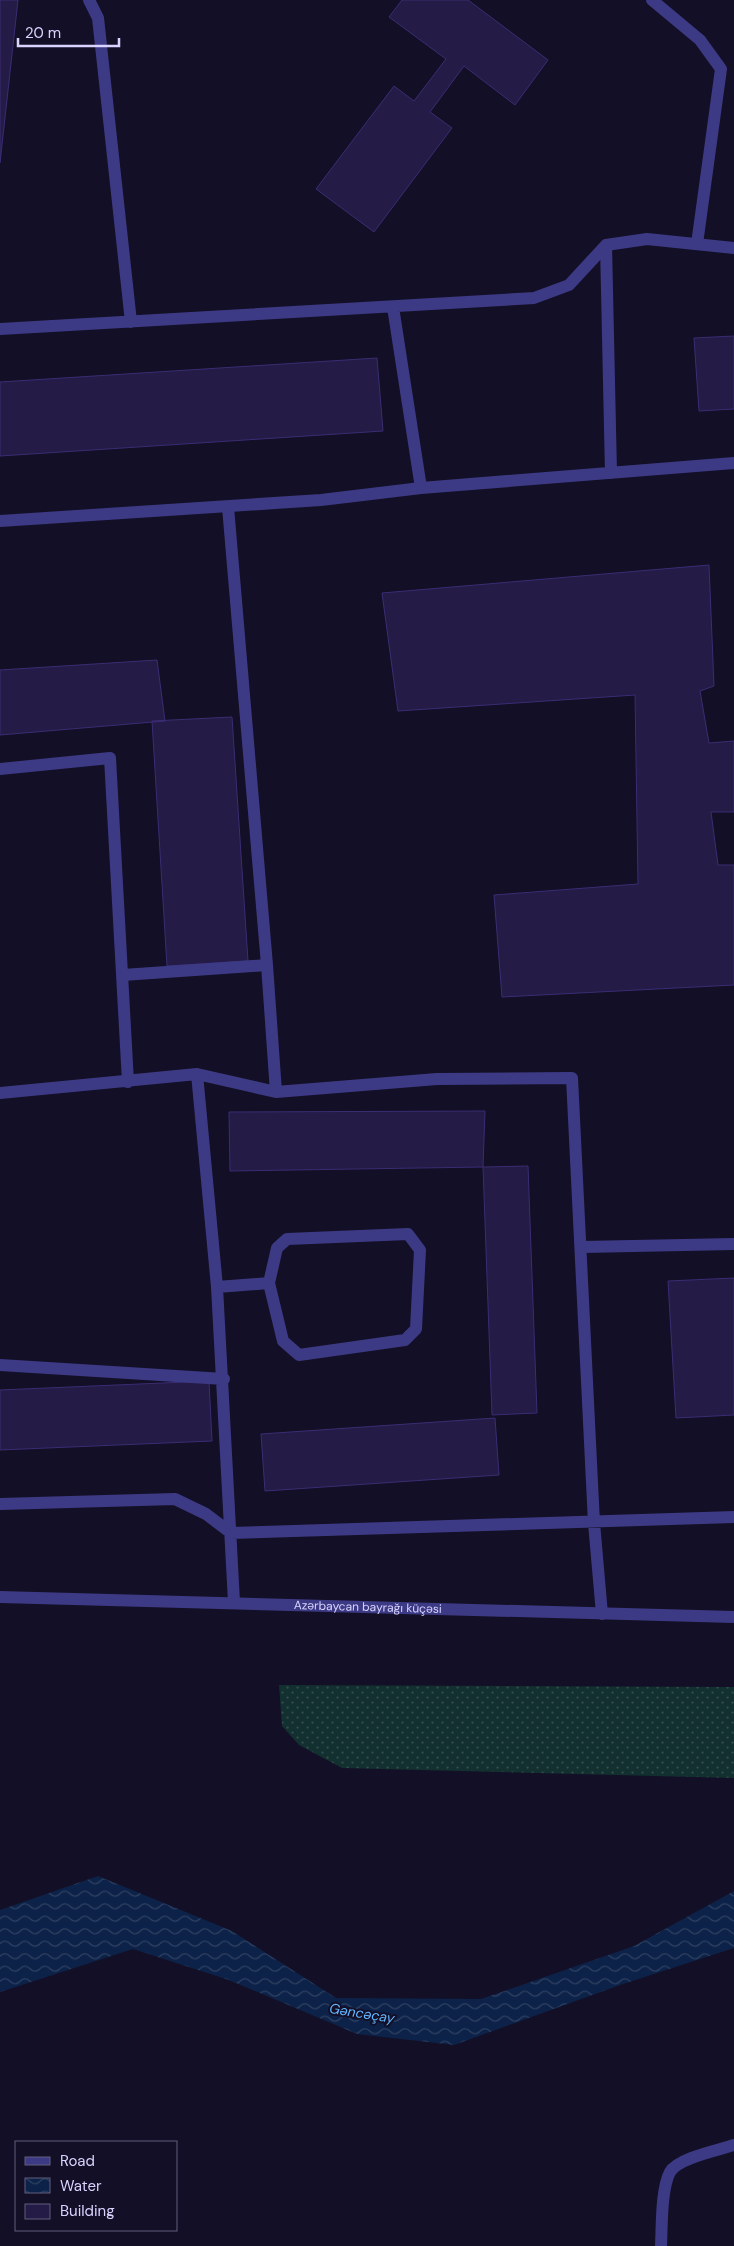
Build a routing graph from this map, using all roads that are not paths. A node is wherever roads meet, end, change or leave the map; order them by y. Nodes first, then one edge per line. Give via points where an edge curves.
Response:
1 (89, 0) edge
2 (652, 0) edge
3 (697, 244) junction
4 (606, 245) junction
5 (734, 248) edge
6 (393, 307) junction
7 (131, 322) junction
8 (0, 329) edge
9 (734, 463) edge
10 (611, 473) junction
11 (421, 488) junction
12 (228, 507) junction
13 (0, 521) edge
14 (0, 769) edge
15 (267, 966) junction
16 (123, 975) junction
17 (197, 1074) junction
18 (128, 1082) junction
19 (276, 1092) junction
20 (0, 1093) edge
21 (734, 1244) edge
22 (582, 1247) junction
23 (269, 1283) junction
24 (217, 1287) junction
25 (0, 1365) edge
26 (224, 1379) junction
27 (0, 1504) edge
28 (734, 1518) edge
29 (594, 1523) junction
30 (231, 1533) junction
31 (0, 1597) edge
32 (234, 1602) junction
33 (602, 1614) junction
34 (734, 1617) edge
35 (734, 2145) edge
36 (660, 2246) edge

1 - 7 street via 98,18
2 - 3 street via 700,40 720,69
3 - 4 street via 647,239
3 - 5 street
4 - 6 street via 569,285 534,298
4 - 10 street
6 - 7 street
6 - 11 street
7 - 8 street
9 - 10 street
10 - 11 street
11 - 12 street
12 - 13 street
12 - 15 street
14 - 16 street via 110,758
15 - 16 street
15 - 19 street
16 - 18 street
17 - 18 street
17 - 19 street
17 - 24 street
18 - 20 street
19 - 22 street via 436,1079 572,1078
21 - 22 street
22 - 29 street
23 - 23 street via 283,1341 299,1355 405,1340 416,1329 420,1250 408,1234 287,1239 277,1248
23 - 24 street
24 - 26 street
25 - 26 street
26 - 30 street
27 - 30 street via 175,1499 206,1514
28 - 29 street
29 - 30 street
29 - 33 street
30 - 32 street
31 - 32 street, Azərbaycan bayrağı küçəsi
32 - 33 street, Azərbaycan bayrağı küçəsi
33 - 34 street, Azərbaycan bayrağı küçəsi
35 - 36 street via 680,2163 670,2172

